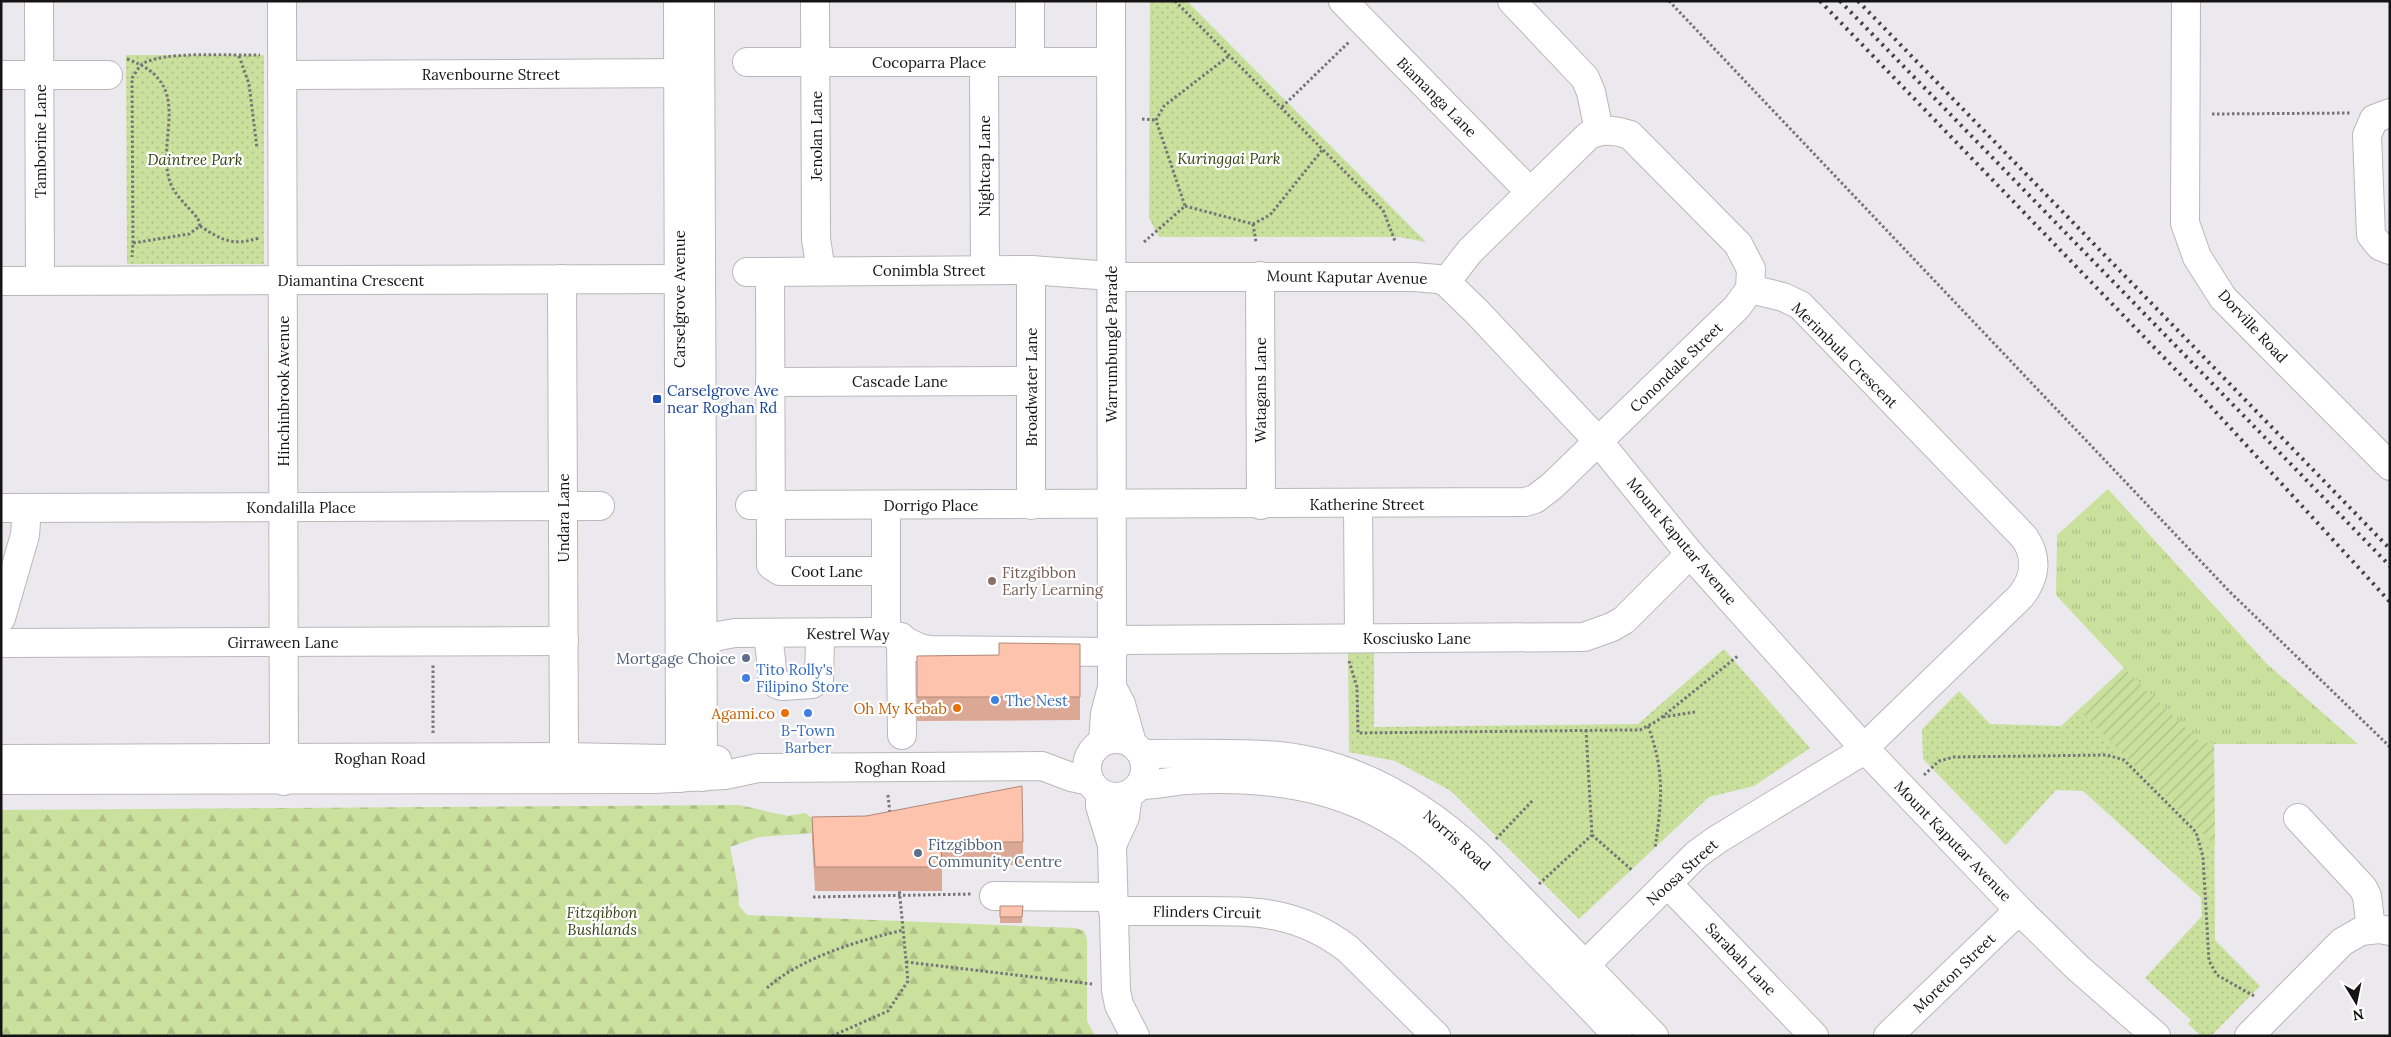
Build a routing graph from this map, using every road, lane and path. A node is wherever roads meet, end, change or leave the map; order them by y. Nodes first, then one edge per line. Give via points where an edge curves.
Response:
1 (39, 1) edge
2 (282, 1) edge
3 (678, 1) edge
4 (700, 1) edge
5 (815, 1) edge
6 (1030, 1) edge
7 (1111, 1) edge
8 (1176, 1) edge
9 (1343, 1) edge
10 (1512, 1) edge
11 (1669, 1) edge
12 (2186, 1) edge
13 (1366, 25) junction
14 (262, 55) dead end
15 (1230, 55) junction
16 (239, 56) junction
17 (747, 62) dead end
18 (816, 62) junction
19 (984, 62) junction
20 (1030, 62) junction
21 (1110, 62) junction
22 (141, 65) junction
23 (115, 66) joint
24 (689, 73) junction
25 (282, 74) junction
26 (40, 75) junction
27 (1, 76) edge
28 (1282, 107) junction
29 (2212, 114) dead end
30 (2382, 116) edge
31 (1142, 119) dead end
32 (1156, 120) junction
33 (1599, 131) junction
34 (1323, 149) junction
35 (258, 155) dead end
36 (1530, 192) junction
37 (1185, 206) junction
38 (1253, 224) junction
39 (200, 226) junction
40 (260, 228) dead end
41 (1395, 241) dead end
42 (1144, 242) dead end
43 (1256, 242) dead end
44 (133, 243) junction
45 (2390, 250) edge
46 (132, 260) dead end
47 (985, 270) junction
48 (1031, 270) junction
49 (820, 271) junction
50 (1260, 276) junction
51 (1111, 277) junction
52 (562, 279) junction
53 (690, 279) junction
54 (40, 280) junction
55 (282, 280) junction
56 (1, 281) edge
57 (1446, 282) junction
58 (1750, 289) junction
59 (1031, 381) junction
60 (770, 382) junction
61 (1599, 442) junction
62 (2390, 466) edge
63 (1358, 504) junction
64 (760, 505) junction
65 (886, 505) junction
66 (1031, 505) junction
67 (1112, 505) junction
68 (1261, 505) junction
69 (564, 506) junction
70 (600, 506) dead end
71 (283, 507) junction
72 (14, 508) edge
73 (1690, 554) junction
74 (886, 571) junction
75 (1, 618) edge
76 (766, 633) junction
77 (824, 633) junction
78 (893, 635) junction
79 (1355, 638) junction
80 (564, 641) junction
81 (284, 642) junction
82 (433, 642) junction
83 (1, 643) edge
84 (702, 643) junction
85 (1112, 646) junction
86 (1739, 655) dead end
87 (1112, 687) junction
88 (1695, 712) dead end
89 (1663, 717) junction
90 (1648, 726) junction
91 (1586, 730) junction
92 (433, 734) dead end
93 (902, 735) dead end
94 (1097, 747) junction
95 (2390, 747) edge
96 (1137, 748) junction
97 (1864, 748) junction
98 (564, 757) junction
99 (1, 759) edge
100 (1042, 766) junction
101 (691, 768) junction
102 (284, 770) junction
103 (1924, 775) dead end
104 (1, 780) edge
105 (1095, 787) junction
106 (1134, 790) junction
107 (888, 795) dead end
108 (1533, 800) dead end
109 (2298, 818) dead end
110 (891, 823) edge
111 (1592, 835) junction
112 (1494, 841) dead end
113 (1112, 845) junction
114 (1655, 848) dead end
115 (1633, 871) dead end
116 (898, 878) edge
117 (1667, 883) junction
118 (1539, 884) dead end
119 (985, 895) joint
120 (813, 897) dead end
121 (1113, 904) junction
122 (2019, 910) junction
123 (904, 930) junction
124 (2380, 930) edge
125 (906, 962) junction
126 (1576, 974) junction
127 (1095, 984) dead end
128 (767, 988) dead end
129 (2258, 999) dead end
130 (832, 1036) edge
131 (1134, 1036) edge
132 (1436, 1036) edge
133 (1618, 1036) edge
134 (1654, 1036) edge
135 (1814, 1036) edge
136 (1888, 1036) edge
137 (2156, 1036) edge
138 (2249, 1036) edge

1 - 26 street, Tamborine Lane
2 - 25 street, Hinchinbrook Avenue
3 - 24 street, Carselgrove Avenue
4 - 24 street, Carselgrove Avenue
5 - 18 street, Jenolan Lane
6 - 20 street
7 - 21 street, Warrumbungle Parade
8 - 15 path
9 - 13 street, Biamanga Lane
10 - 33 street via 1585,78 1592,92
11 - 95 path via 2229,591
12 - 62 street, Dorville Road via 2186,223 2197,257 2223,298
13 - 28 path
13 - 36 street, Biamanga Lane
14 - 16 path
15 - 28 path
15 - 32 path via 1164,106
16 - 22 path via 171,56
16 - 35 path via 249,84
17 - 18 street, Cocoparra Place
18 - 19 street, Cocoparra Place
18 - 49 street, Jenolan Lane via 816,238
19 - 20 street, Cocoparra Place
19 - 47 street, Nightcap Lane
20 - 21 street, Cocoparra Place
21 - 51 street, Warrumbungle Parade
22 - 23 path
22 - 39 path via 152,73 167,96 170,184
22 - 44 path via 132,78
23 - 26 street
24 - 25 street, Ravenbourne Street
24 - 53 street, Carselgrove Avenue
25 - 55 street, Hinchinbrook Avenue
26 - 27 street
26 - 54 street, Tamborine Lane
28 - 34 path
29 - 30 path via 2350,112
30 - 45 street via 2367,135 2371,235 2380,246
31 - 32 path
32 - 37 path
33 - 36 street via 1582,141
33 - 58 street via 1624,132 1638,141 1738,244 1751,269
34 - 38 path via 1270,215
34 - 41 path via 1383,210
36 - 57 street via 1470,251
37 - 38 path
37 - 42 path
38 - 43 path
39 - 40 path via 222,240 241,243 259,238
39 - 44 path via 189,234
44 - 46 path
47 - 48 street, Conimbla Street
47 - 49 street, Conimbla Street
48 - 51 street, Conimbla Street
48 - 59 street, Broadwater Lane
49 - 60 street, Conimbla Street via 758,272
50 - 51 street, Mount Kaputar Avenue
50 - 57 street, Mount Kaputar Avenue via 1414,277
50 - 68 street, Watagans Lane
51 - 67 street, Warrumbungle Parade
52 - 53 street, Diamantina Crescent
52 - 55 street, Diamantina Crescent
52 - 69 street, Undara Lane
53 - 84 street, Carselgrove Avenue
53 - 101 street, Carselgrove Avenue
54 - 55 street, Diamantina Crescent
54 - 56 street, Diamantina Crescent
55 - 71 street, Hinchinbrook Avenue
57 - 61 street, Mount Kaputar Avenue
58 - 61 street, Conondale Street via 1737,307
58 - 97 street, Merimbula Crescent via 1800,305 2024,537 2033,556 2033,576 2021,596
59 - 60 street, Cascade Lane
59 - 66 street, Broadwater Lane
60 - 64 street
61 - 63 street, Katherine Street via 1543,495 1525,502
61 - 73 street, Mount Kaputar Avenue
63 - 68 street, Katherine Street
63 - 79 street
64 - 65 street, Dorrigo Place
64 - 74 street, Coot Lane via 770,561 777,570
65 - 66 street, Dorrigo Place
65 - 74 street
66 - 67 street, Dorrigo Place
67 - 68 street, Katherine Street
67 - 85 street, Warrumbungle Parade
69 - 70 street, Kondalilla Place
69 - 71 street, Kondalilla Place
69 - 80 street, Undara Lane
71 - 72 street, Kondalilla Place
71 - 81 street, Hinchinbrook Avenue
72 - 75 street via 25,535
73 - 79 street, Kosciusko Lane via 1624,620 1584,636
73 - 97 street, Mount Kaputar Avenue
74 - 78 street
76 - 77 street, Kestrel Way
76 - 77 street via 771,648 773,679 782,686 812,684 819,679 820,641
76 - 84 street, Kestrel Way via 725,634
77 - 78 street, Kestrel Way
78 - 85 street, Kestrel Way via 914,648 928,650
78 - 93 street
79 - 85 street, Kosciusko Lane
79 - 91 path via 1358,733
80 - 82 street, Girraween Lane
80 - 98 street, Undara Lane
81 - 82 street, Girraween Lane
81 - 83 street, Girraween Lane
81 - 102 street, Hinchinbrook Avenue
82 - 92 path
84 - 101 street, Carselgrove Avenue
85 - 87 street, Warrumbungle Parade
86 - 89 path
87 - 94 street, Warrumbungle Parade
87 - 96 street, Warrumbungle Parade
88 - 89 path
89 - 90 path
90 - 91 path via 1640,730
90 - 114 path via 1657,751 1662,800
91 - 111 path
94 - 96 street via 1113,739
94 - 100 street, Roghan Road
94 - 105 street via 1087,772
96 - 106 street via 1146,770
96 - 126 street, Norris Road via 1294,758 1348,772 1403,796 1453,832
97 - 117 street, Noosa Street via 1718,839
97 - 122 street, Mount Kaputar Avenue
98 - 101 street, Roghan Road
98 - 102 street, Roghan Road
99 - 102 street, Roghan Road
100 - 101 street, Roghan Road via 758,768 725,775
100 - 105 street, Roghan Road
101 - 102 street, Roghan Road
102 - 104 street, Roghan Road
103 - 129 path via 1939,761 1954,757 2107,755 2124,760 2196,832 2203,857 2209,961 2217,975
105 - 106 street via 1109,797
105 - 113 street
106 - 113 street
106 - 126 street, Norris Road via 1188,780 1270,781 1327,792 1356,802 1408,829 1434,849
107 - 110 path
108 - 112 path
109 - 124 street via 2363,888
111 - 115 path
111 - 118 path
113 - 121 street
116 - 123 path
117 - 126 street, Noosa Street
117 - 135 street, Sarabah Lane
119 - 120 path
119 - 121 street, Flinders Circuit
121 - 131 street via 1116,990
121 - 132 street, Flinders Circuit via 1260,912 1297,920 1334,938 1348,949
122 - 136 street, Moreton Street
122 - 137 street, Mount Kaputar Avenue via 2078,968
123 - 125 path
123 - 128 path via 864,939 781,975
124 - 138 street via 2361,931 2342,942
125 - 127 path
125 - 130 path via 908,981 888,1011
126 - 133 street, Norris Road
126 - 134 street, Norris Road

